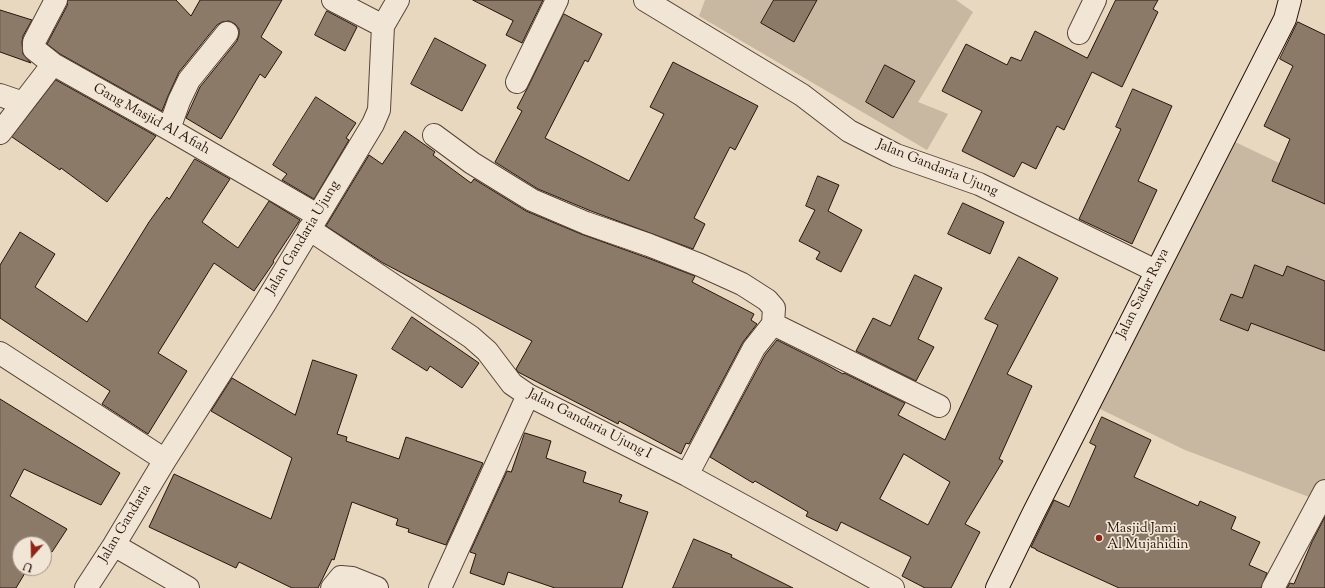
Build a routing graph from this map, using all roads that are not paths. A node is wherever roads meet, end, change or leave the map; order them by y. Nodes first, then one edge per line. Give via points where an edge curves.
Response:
1 (56, 0) edge
2 (333, 0) edge
3 (398, 0) edge
4 (557, 0) edge
5 (645, 0) edge
6 (1095, 0) edge
7 (1290, 0) edge
8 (383, 26) junction
9 (227, 33) dead end
10 (1078, 33) dead end
11 (52, 64) junction
12 (517, 82) dead end
13 (0, 95) edge
14 (23, 103) junction
15 (169, 129) junction
16 (0, 133) edge
17 (434, 135) dead end
18 (313, 222) junction
19 (1156, 271) junction
20 (774, 324) junction
21 (0, 353) edge
22 (528, 395) junction
23 (939, 406) dead end
24 (165, 460) junction
25 (687, 475) junction
26 (1325, 491) edge
27 (114, 545) junction
28 (86, 588) edge
29 (188, 588) edge
30 (332, 588) edge
31 (377, 588) edge
32 (440, 588) edge
33 (893, 588) edge
34 (997, 588) edge
35 (1273, 588) edge

1 - 11 street, Gang Masjid Al Afiah via 33,45 34,49
2 - 8 street
3 - 8 street, Jalan Gandaria Ujung
4 - 12 street
5 - 19 street, Jalan Gandaria Ujung via 802,95 849,131 896,154 979,184
6 - 10 street
7 - 19 street, Jalan Sadar Raya via 1285,19
8 - 18 street, Jalan Gandaria Ujung via 379,110
9 - 15 street via 190,80
11 - 14 street
11 - 15 street, Gang Masjid Al Afiah
13 - 14 street
14 - 16 street
15 - 18 street, Gang Masjid Al Afiah
17 - 20 street via 472,163 532,200 700,265 742,284 767,300 774,308
18 - 22 street, Jalan Gandaria Ujung I via 471,337 487,351 512,384
18 - 24 street, Jalan Gandaria Ujung via 264,305
19 - 34 street, Jalan Sadar Raya
20 - 23 street
20 - 25 street via 754,348
21 - 24 street
22 - 25 street, Jalan Gandaria Ujung I
22 - 32 street
24 - 27 street, Jalan Gandaria
25 - 33 street, Jalan Gandaria Ujung I
26 - 35 street
27 - 28 street, Jalan Gandaria
27 - 29 street
30 - 31 street via 341,577 347,576

